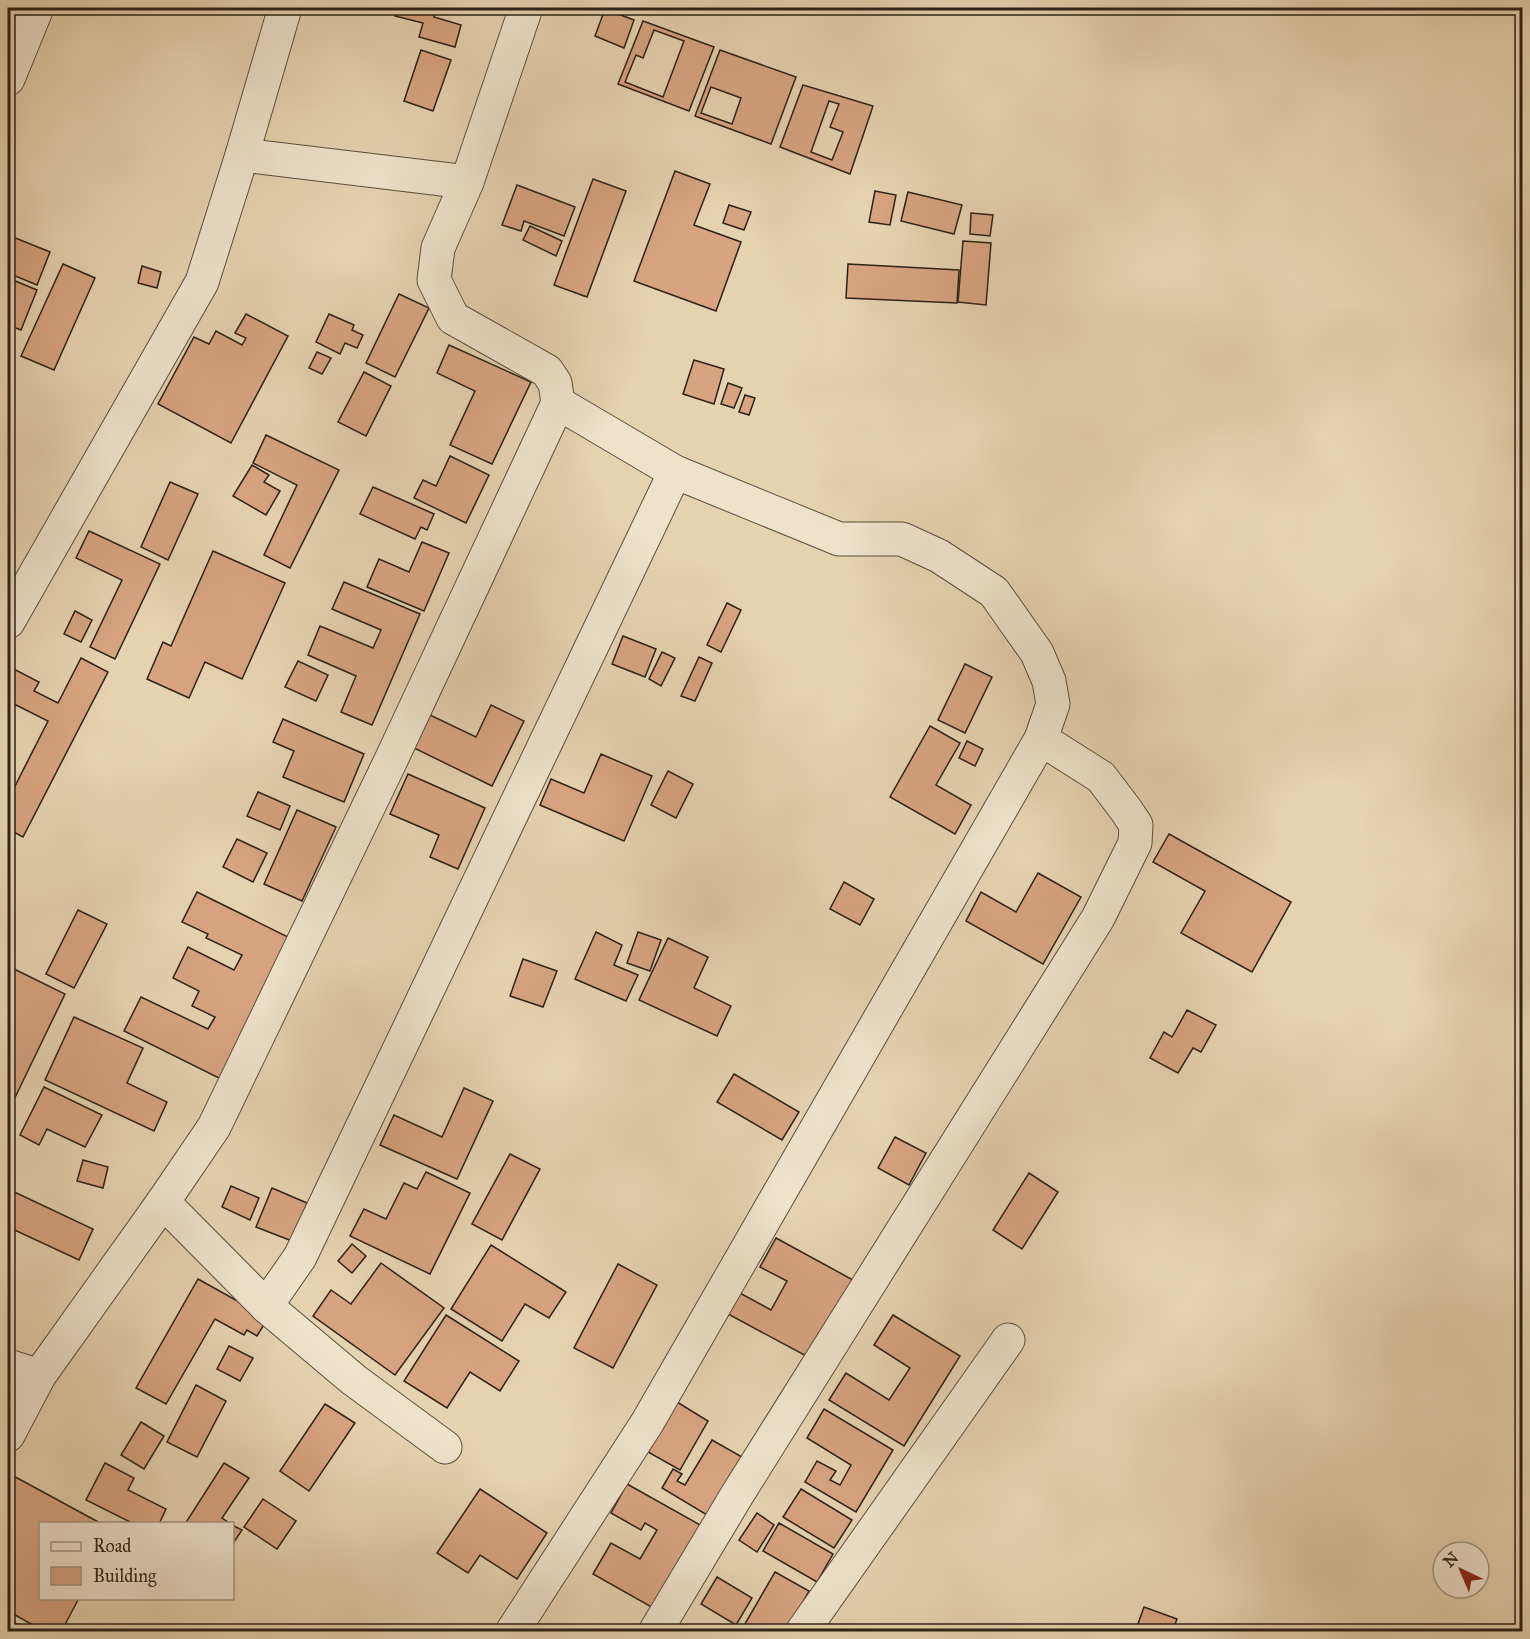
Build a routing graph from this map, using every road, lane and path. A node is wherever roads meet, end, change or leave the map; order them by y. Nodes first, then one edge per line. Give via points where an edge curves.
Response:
1 (37, 8) edge
2 (285, 8) edge
3 (526, 8) edge
4 (8, 79) edge
5 (242, 155) junction
6 (467, 182) junction
7 (558, 403) junction
8 (675, 472) junction
9 (8, 622) edge
10 (1041, 739) junction
11 (163, 1202) junction
12 (266, 1306) junction
13 (1008, 1340) dead end
14 (8, 1366) edge
15 (39, 1376) junction
16 (8, 1435) edge
17 (445, 1447) dead end
18 (512, 1632) edge
19 (655, 1632) edge
20 (802, 1632) edge

1 - 4 street
2 - 5 street
3 - 6 street
5 - 6 street
5 - 9 street via 202,282
6 - 7 street via 438,248 434,280 453,318 547,371 555,383
7 - 8 street
7 - 11 street via 214,1127
8 - 10 street via 839,538 902,539 939,556 994,592 1037,653 1049,681 1053,704
8 - 12 street via 300,1257
10 - 18 street via 647,1423
10 - 19 street via 1101,777 1136,825 1136,843 1098,918
11 - 12 street
11 - 15 street
12 - 17 street via 354,1380
13 - 20 street
14 - 15 street
15 - 16 street

